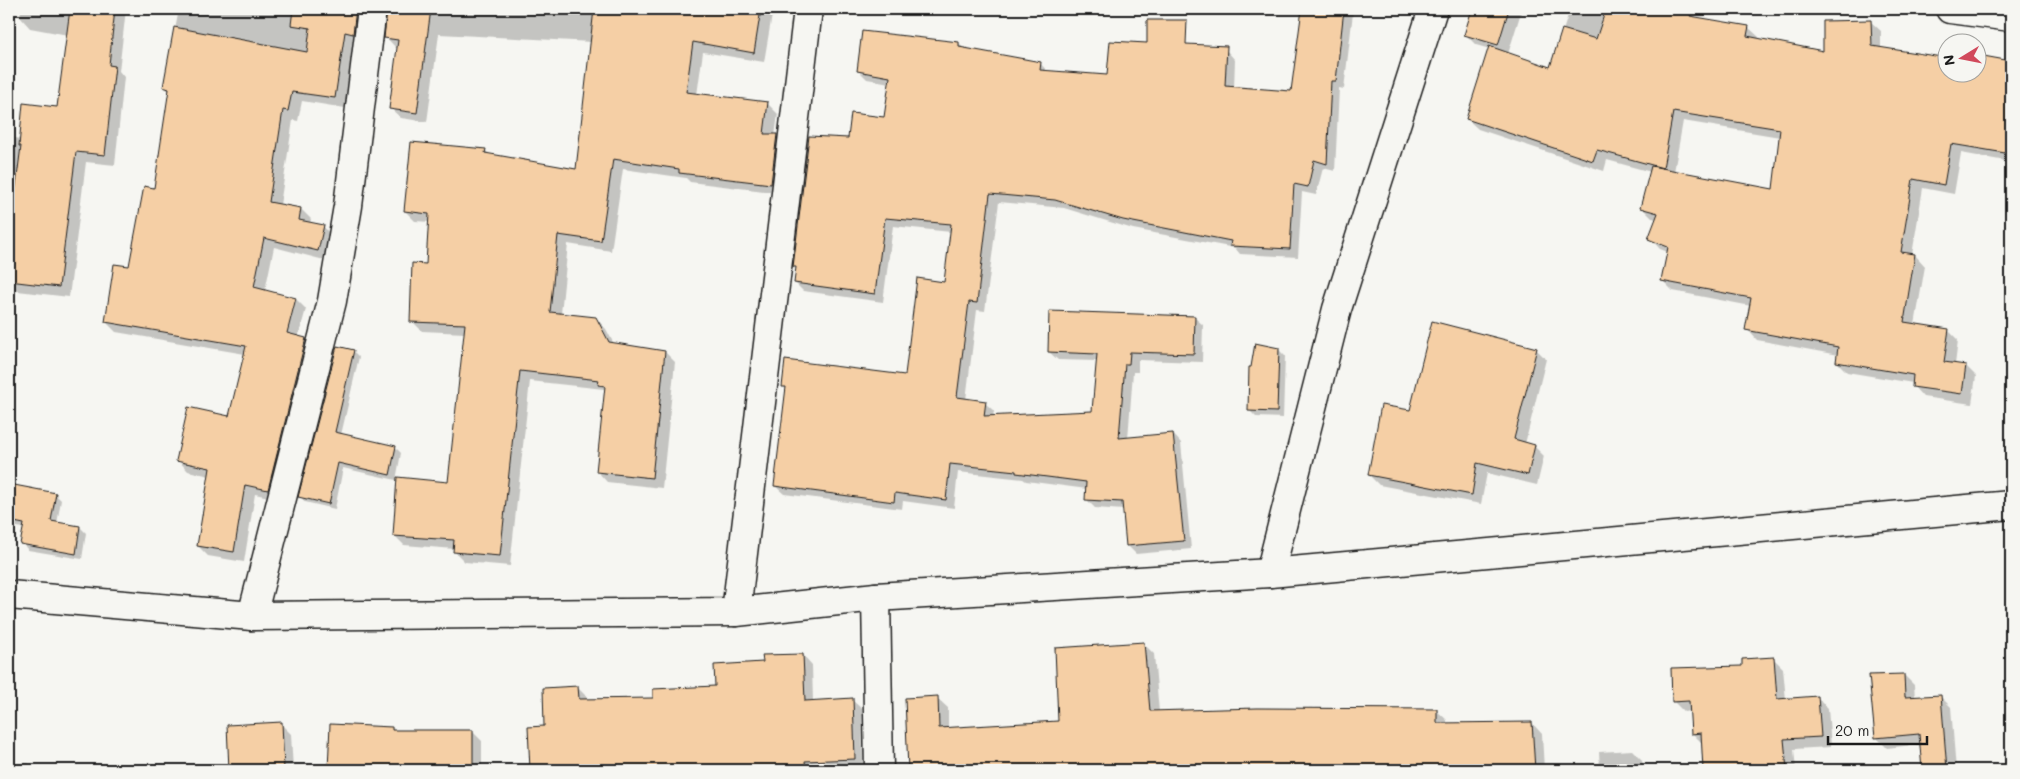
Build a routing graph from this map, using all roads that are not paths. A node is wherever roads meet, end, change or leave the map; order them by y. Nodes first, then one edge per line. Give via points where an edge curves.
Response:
1 (372, 9) edge
2 (808, 9) edge
3 (1433, 9) edge
4 (1950, 9) edge
5 (2011, 17) edge
6 (2011, 505) edge
7 (1270, 573) junction
8 (9, 595) edge
9 (876, 597) junction
10 (736, 612) junction
11 (252, 616) junction
12 (879, 770) edge

1 - 11 street via 348,206 332,301
2 - 10 street
3 - 7 street via 1337,310
4 - 5 street
6 - 7 street
7 - 9 street
8 - 11 street
9 - 10 street
9 - 12 street
10 - 11 street

